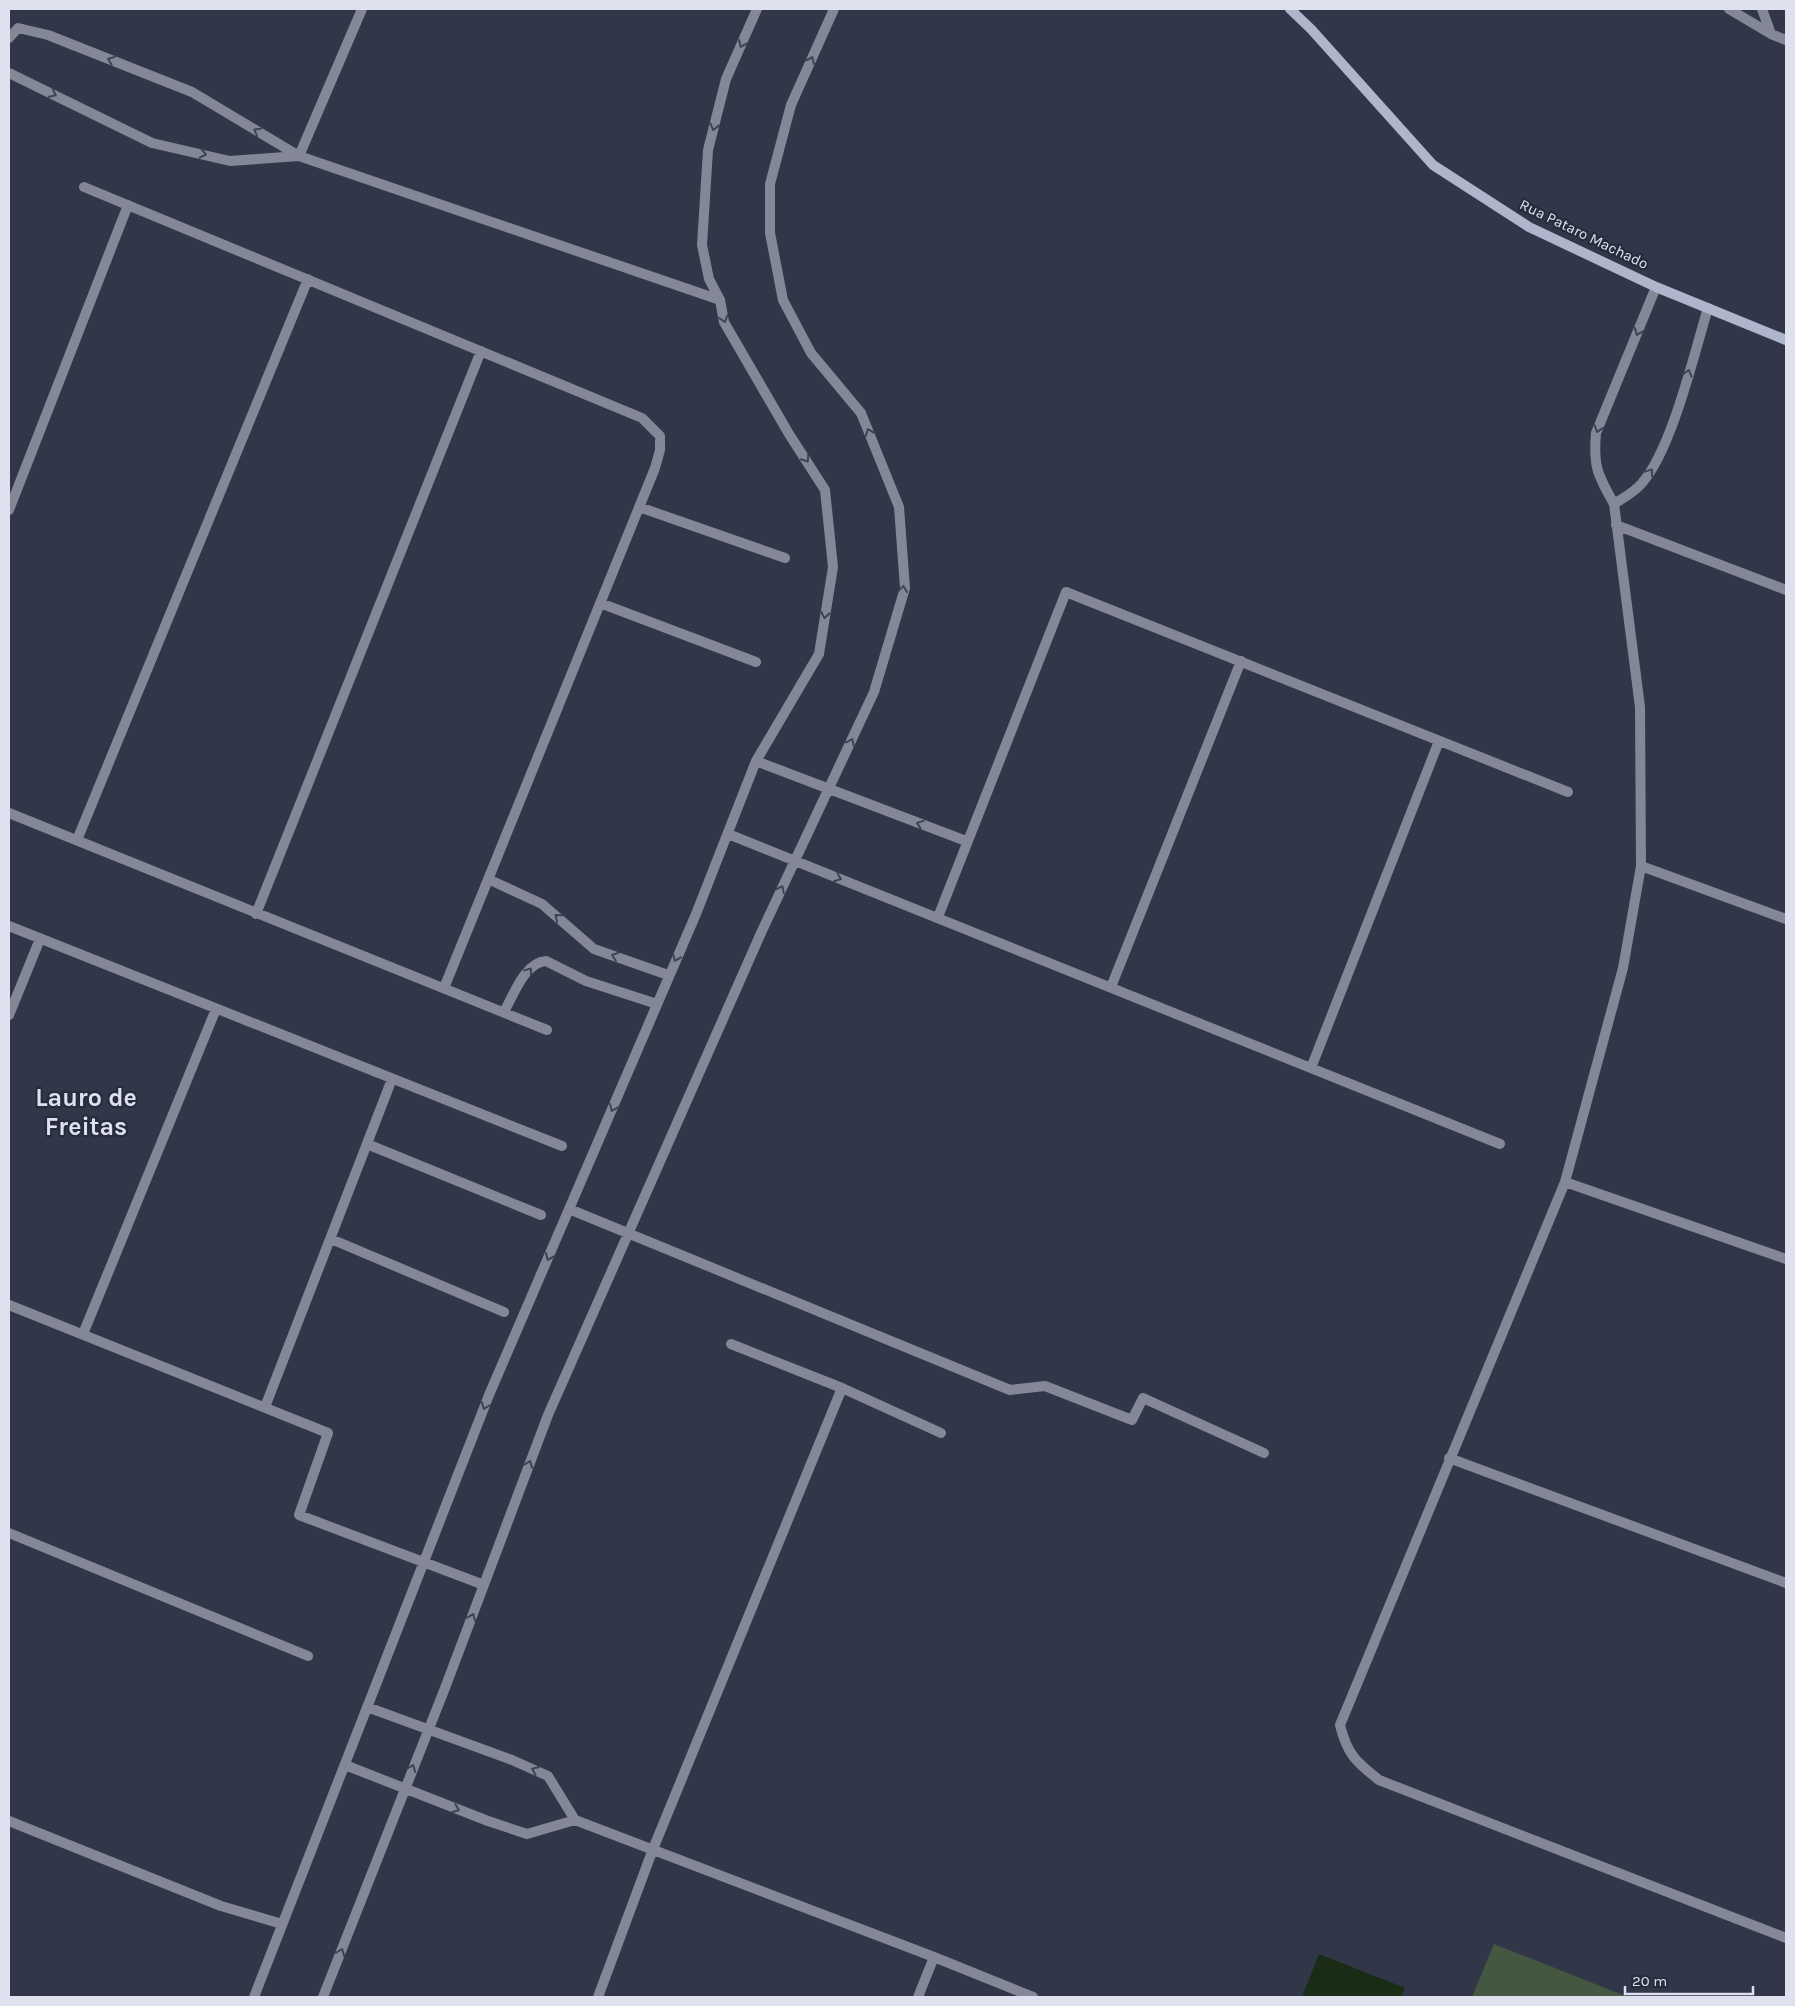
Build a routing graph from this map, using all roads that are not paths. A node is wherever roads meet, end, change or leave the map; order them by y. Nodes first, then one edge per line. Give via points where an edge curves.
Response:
1 (362, 9) edge
2 (757, 9) edge
3 (834, 9) edge
4 (1281, 9) edge
5 (1290, 9) edge
6 (1729, 9) edge
7 (1762, 9) edge
8 (1311, 29) junction
9 (1771, 34) junction
10 (9, 38) edge
11 (1786, 40) edge
12 (9, 73) edge
13 (299, 156) junction
14 (84, 187) dead end
15 (128, 205) junction
16 (308, 279) junction
17 (1656, 287) junction
18 (720, 300) junction
19 (1708, 308) junction
20 (1786, 340) edge
21 (481, 351) junction
22 (1614, 504) junction
23 (640, 507) junction
24 (9, 510) edge
25 (1616, 526) junction
26 (785, 558) dead end
27 (1786, 590) edge
28 (600, 603) junction
29 (756, 662) dead end
30 (1240, 662) junction
31 (1439, 741) junction
32 (756, 762) junction
33 (829, 790) junction
34 (1568, 792) dead end
35 (9, 813) edge
36 (728, 834) junction
37 (78, 840) junction
38 (966, 841) junction
39 (795, 861) junction
40 (1641, 866) junction
41 (488, 879) junction
42 (256, 914) junction
43 (938, 917) junction
44 (1786, 919) edge
45 (9, 926) edge
46 (40, 939) junction
47 (668, 975) junction
48 (1111, 987) junction
49 (444, 988) junction
50 (657, 1004) junction
51 (216, 1009) junction
52 (504, 1012) junction
53 (9, 1016) edge
54 (548, 1030) dead end
55 (1311, 1068) junction
56 (392, 1079) junction
57 (367, 1144) junction
58 (1500, 1144) dead end
59 (562, 1146) dead end
60 (1565, 1182) junction
61 (569, 1209) junction
62 (541, 1214) dead end
63 (627, 1234) junction
64 (331, 1239) junction
65 (1786, 1259) edge
66 (9, 1305) edge
67 (504, 1312) dead end
68 (83, 1334) junction
69 (731, 1344) dead end
70 (842, 1388) junction
71 (265, 1407) junction
72 (941, 1432) dead end
73 (1264, 1453) dead end
74 (1449, 1458) junction
75 (9, 1534) edge
76 (424, 1563) junction
77 (1786, 1583) edge
78 (484, 1585) junction
79 (308, 1656) dead end
80 (367, 1707) junction
81 (427, 1729) junction
82 (345, 1766) junction
83 (404, 1788) junction
84 (575, 1820) junction
85 (9, 1821) edge
86 (653, 1849) junction
87 (282, 1924) junction
88 (1786, 1938) edge
89 (934, 1957) junction
90 (254, 1997) edge
91 (323, 1997) edge
92 (598, 1997) edge
93 (918, 1997) edge
94 (1032, 1997) edge

1 - 13 lane
2 -> 18 lane via 726,79 708,150 702,245 709,279
33 -> 3 lane via 874,692 905,588 899,507 861,413 811,353 783,300 770,233 770,184 791,105
4 - 8 street, Rua Pataro Machado
5 - 8 street, Rua Pataro Machado
6 - 9 lane
7 - 9 lane
8 - 17 street, Rua Pataro Machado via 1433,165 1529,227
9 - 11 lane
13 -> 10 lane via 192,92 48,35 18,28
12 -> 13 lane via 152,143 230,160
13 - 18 lane
14 - 15 lane
15 - 16 lane
15 - 24 lane
16 - 21 lane
16 - 37 lane
17 - 19 street, Rua Pataro Machado
17 -> 22 lane via 1596,433 1593,459 1598,476
18 -> 32 lane via 724,322 825,490 833,567 819,654
19 - 20 street, Rua Pataro Machado
22 -> 19 lane via 1641,484 1654,466 1674,420
21 - 23 lane via 642,418 660,436 660,450
21 - 42 lane
22 - 25 lane
23 - 26 lane
23 - 28 lane
25 - 27 lane
25 - 40 lane via 1640,707
28 - 29 lane
28 - 41 lane
30 - 31 lane
30 - 38 lane via 1066,592
30 - 48 lane
31 - 34 lane
31 - 55 lane
32 - 33 lane
32 - 36 lane
38 -> 33 lane
33 - 39 lane
35 - 37 lane
36 - 39 lane
36 -> 47 lane
37 - 42 lane
38 - 43 lane
39 -> 43 lane
63 -> 39 lane
40 - 44 lane
40 - 60 lane via 1623,968
47 -> 41 lane via 594,949 542,904
41 - 49 lane
42 - 49 lane
43 - 48 lane
45 - 46 lane
46 - 51 lane
46 - 53 lane
47 - 50 lane
48 - 55 lane
49 - 52 lane
52 -> 50 lane via 531,966 546,961 586,981
50 -> 61 lane
51 - 56 lane
51 - 68 lane
52 - 54 lane
55 - 58 lane
56 - 57 lane
56 - 59 lane
57 - 62 lane
57 - 64 lane
60 - 65 lane
60 - 74 lane
61 - 63 lane
61 -> 76 lane via 489,1395
63 - 73 lane via 1010,1390 1045,1386 1132,1420 1142,1398
78 -> 63 lane via 548,1415
64 - 67 lane
64 - 71 lane
66 - 68 lane
68 - 71 lane
69 - 70 lane
70 - 72 lane
70 - 86 lane
71 - 76 lane via 328,1433 299,1514
74 - 77 lane
74 - 88 lane via 1340,1725 1345,1745 1356,1762 1379,1780
75 - 79 lane
76 - 78 lane
76 - 80 lane
81 -> 78 lane
80 - 81 lane
80 - 82 lane
83 -> 81 lane
84 -> 81 lane via 548,1776
82 - 83 lane
82 - 87 lane
83 -> 84 lane via 527,1834
91 -> 83 lane
84 - 86 lane
85 - 87 lane via 221,1906
86 - 89 lane
86 - 92 lane
87 - 90 lane
89 - 93 lane
89 - 94 lane

